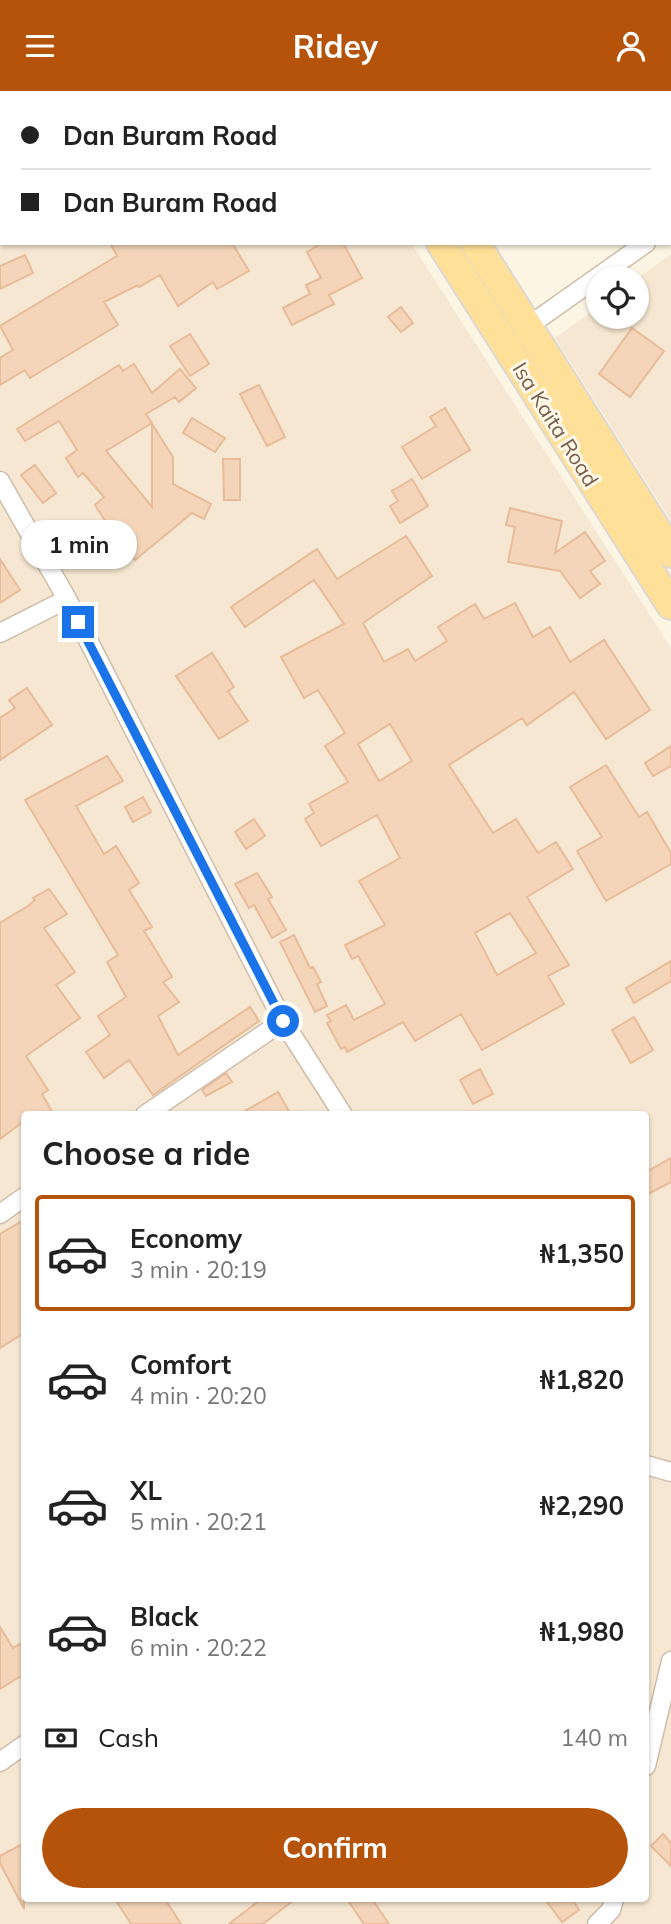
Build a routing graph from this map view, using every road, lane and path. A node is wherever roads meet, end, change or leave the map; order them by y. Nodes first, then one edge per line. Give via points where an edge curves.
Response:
1 (442, 245) edge
2 (476, 245) edge
3 (643, 245) edge
4 (527, 327) junction
5 (0, 481) edge
6 (671, 553) edge
7 (66, 599) junction
8 (671, 605) edge
9 (0, 633) edge
10 (283, 1021) junction
11 (151, 1111) edge
12 (340, 1111) edge
13 (21, 1199) edge
14 (0, 1214) edge
15 (649, 1466) edge
16 (671, 1472) edge
17 (671, 1661) edge
18 (21, 1747) edge
19 (649, 1753) edge
20 (0, 1762) edge
21 (613, 1902) edge
22 (597, 1924) edge

1 - 8 main road, Isa Kaita Road
2 - 4 main road, Isa Kaita Road
3 - 4 street
4 - 6 main road, Isa Kaita Road
5 - 7 street
7 - 9 street
7 - 10 street
10 - 11 street
10 - 12 street
13 - 14 street
15 - 16 street
17 - 19 street
18 - 20 street
21 - 22 street

